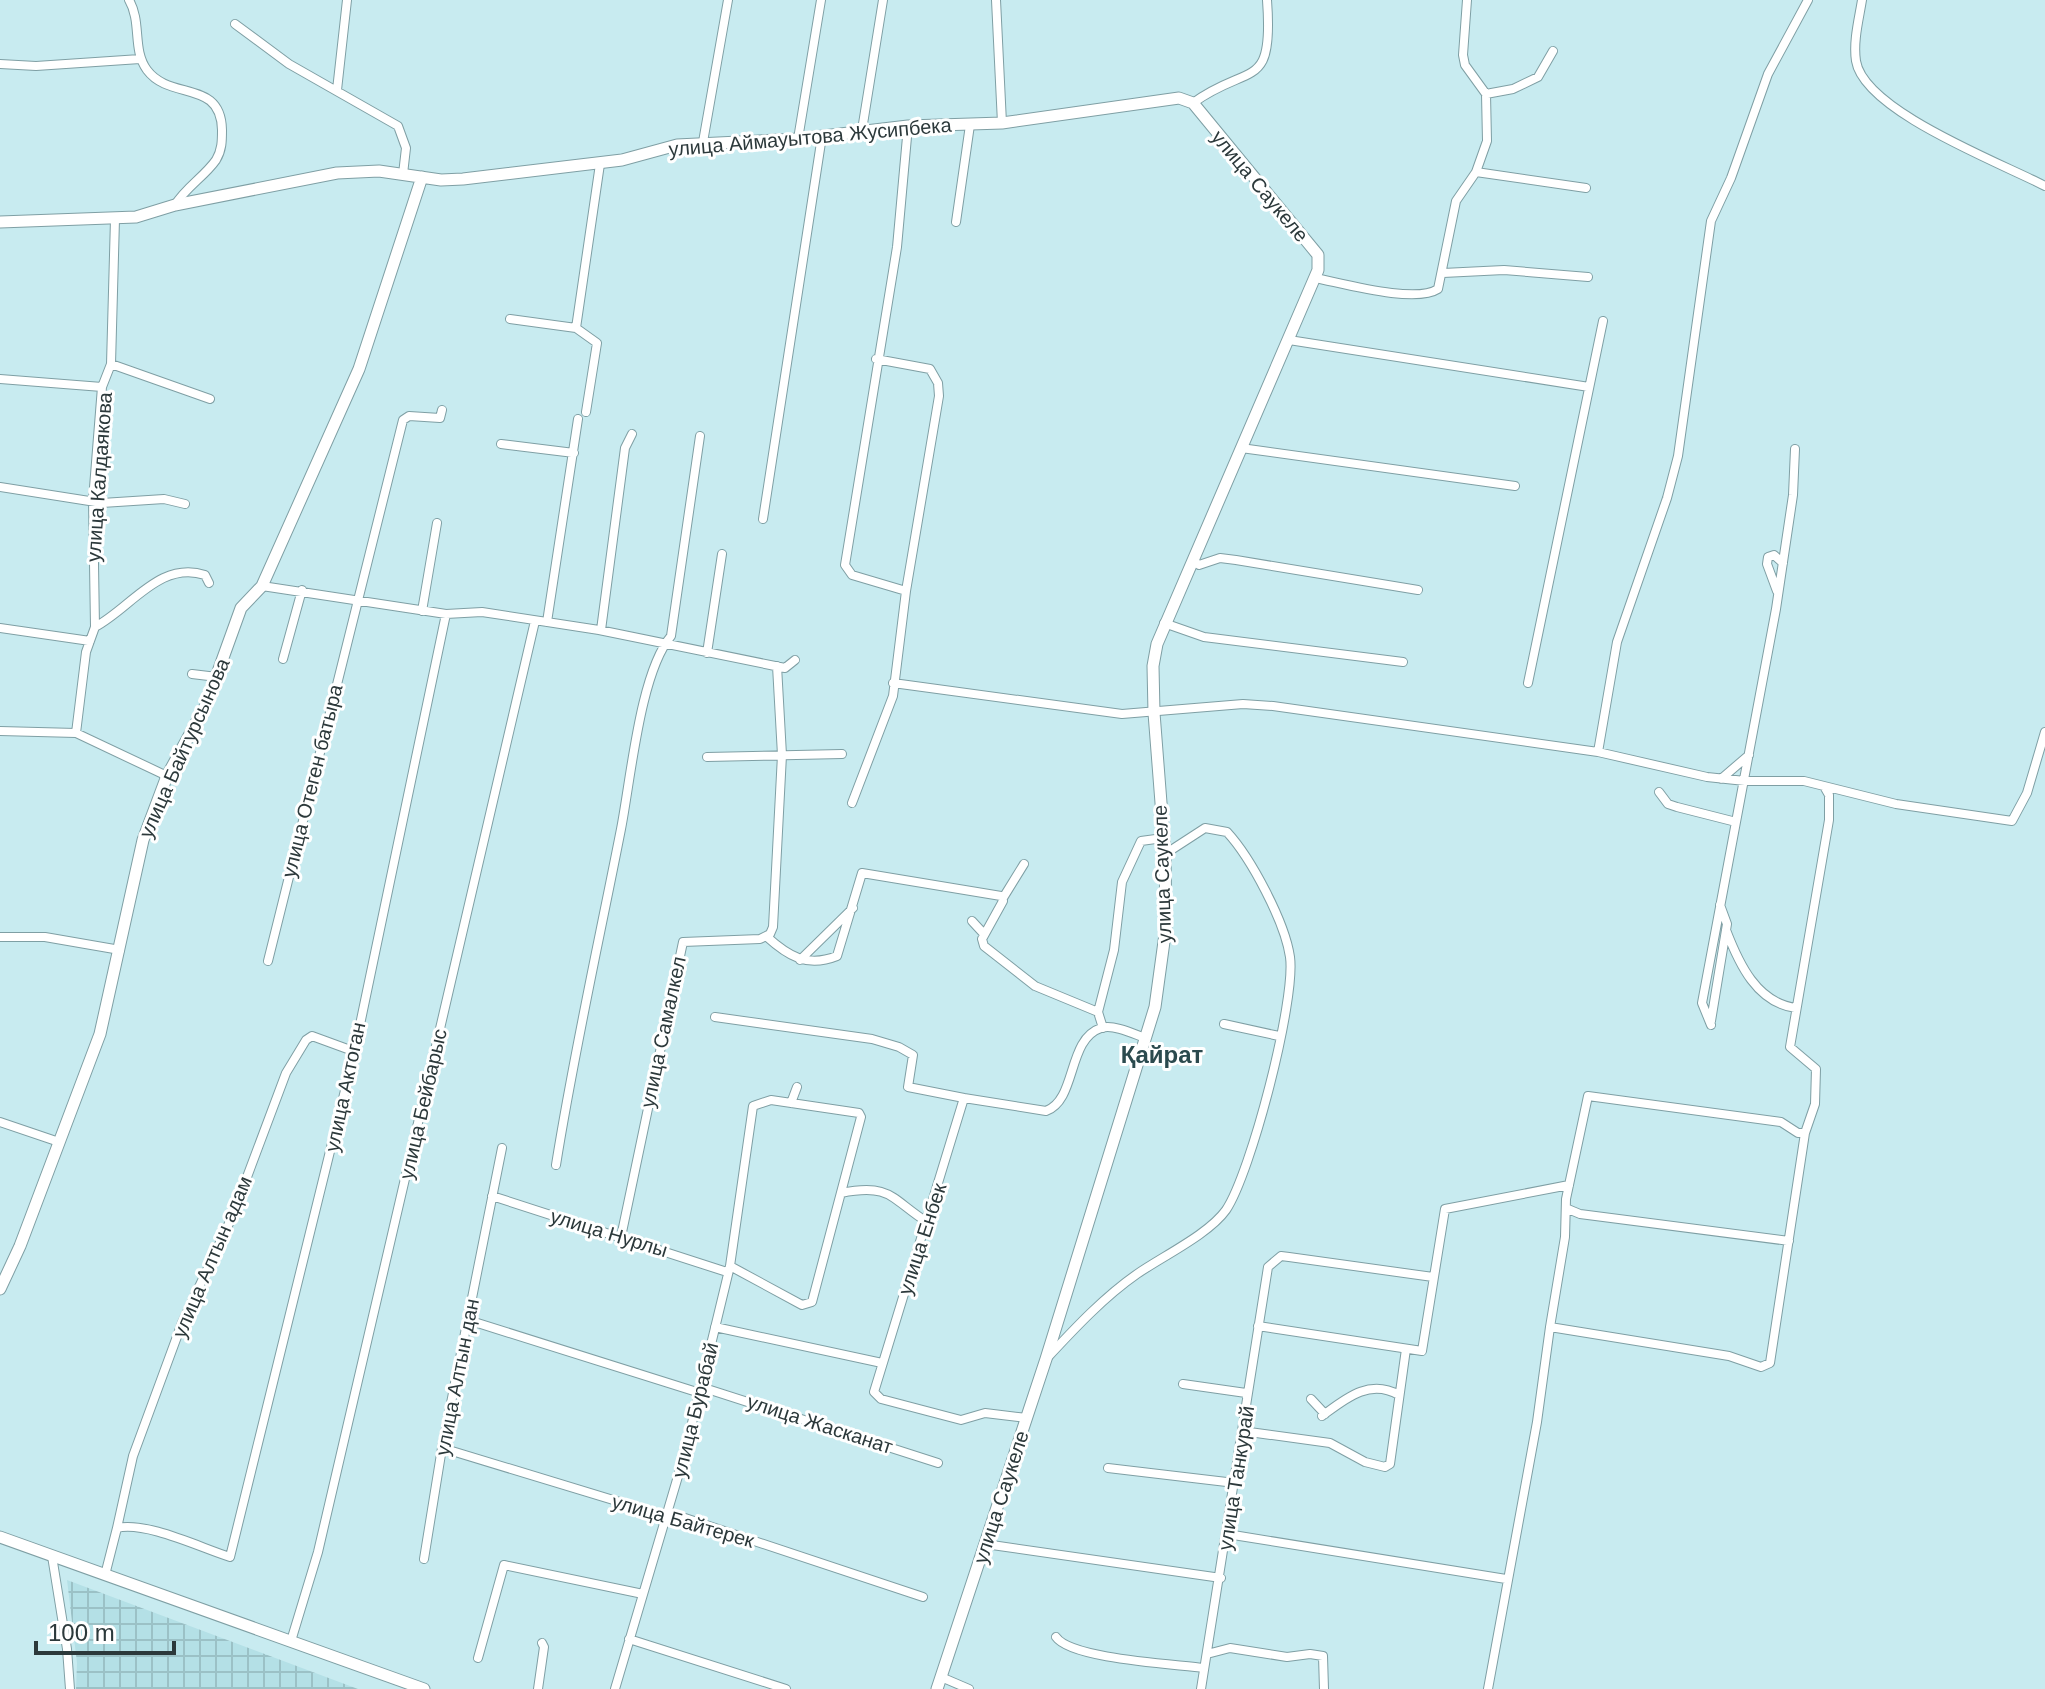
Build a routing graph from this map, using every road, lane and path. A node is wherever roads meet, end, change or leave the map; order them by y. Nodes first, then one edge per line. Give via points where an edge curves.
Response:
1 (129, 0) edge
2 (347, 0) edge
3 (728, 0) edge
4 (821, 0) edge
5 (883, 0) edge
6 (996, 0) edge
7 (1267, 0) edge
8 (1467, 0) edge
9 (1808, 0) edge
10 (1862, 0) edge
11 (235, 24) dead end
12 (1553, 51) dead end
13 (140, 59) junction
14 (0, 64) edge
15 (337, 90) junction
16 (1486, 94) junction
17 (1193, 103) junction
18 (1002, 123) junction
19 (970, 125) junction
20 (908, 126) junction
21 (862, 130) junction
22 (822, 136) junction
23 (798, 139) junction
24 (703, 142) junction
25 (600, 164) junction
26 (1476, 172) junction
27 (403, 174) junction
28 (422, 177) junction
29 (2045, 186) edge
30 (1586, 188) dead end
31 (175, 205) junction
32 (115, 219) junction
33 (0, 222) edge
34 (956, 222) dead end
35 (1443, 273) junction
36 (1588, 277) dead end
37 (1315, 278) junction
38 (510, 319) dead end
39 (1603, 321) dead end
40 (576, 328) junction
41 (1289, 340) junction
42 (876, 359) junction
43 (111, 364) junction
44 (0, 379) edge
45 (102, 387) junction
46 (1589, 387) junction
47 (210, 399) dead end
48 (442, 410) dead end
49 (586, 412) dead end
50 (578, 419) dead end
51 (632, 434) dead end
52 (700, 436) dead end
53 (501, 444) dead end
54 (1241, 448) junction
55 (1795, 449) dead end
56 (574, 453) junction
57 (1515, 486) dead end
58 (0, 487) edge
59 (93, 500) junction
60 (185, 504) dead end
61 (763, 519) dead end
62 (437, 523) dead end
63 (722, 554) dead end
64 (1193, 561) junction
65 (1783, 564) junction
66 (209, 583) dead end
67 (262, 586) junction
68 (302, 590) junction
69 (1418, 590) dead end
70 (906, 591) junction
71 (1778, 594) junction
72 (357, 601) junction
73 (422, 611) junction
74 (446, 614) junction
75 (535, 621) junction
76 (547, 622) junction
77 (1164, 623) junction
78 (95, 627) junction
79 (0, 628) edge
80 (601, 630) junction
81 (90, 641) junction
82 (665, 643) junction
83 (707, 653) junction
84 (283, 659) dead end
85 (795, 660) dead end
86 (1403, 662) dead end
87 (777, 666) junction
88 (192, 674) dead end
89 (217, 677) junction
90 (893, 683) junction
91 (1528, 683) dead end
92 (1154, 713) junction
93 (0, 731) edge
94 (2045, 732) edge
95 (76, 733) junction
96 (1598, 752) junction
97 (842, 754) dead end
98 (1750, 754) junction
99 (782, 755) junction
100 (707, 757) dead end
101 (167, 776) junction
102 (1721, 779) junction
103 (1745, 781) junction
104 (1825, 788) junction
105 (1659, 792) dead end
106 (852, 803) dead end
107 (1736, 822) junction
108 (1163, 838) junction
109 (1165, 854) junction
110 (1024, 864) dead end
111 (1003, 898) junction
112 (1720, 905) junction
113 (853, 907) junction
114 (972, 921) dead end
115 (1726, 930) junction
116 (984, 934) junction
117 (766, 936) junction
118 (0, 937) edge
119 (120, 950) junction
120 (800, 960) junction
121 (268, 961) dead end
122 (1796, 1008) junction
123 (1098, 1012) junction
124 (715, 1017) dead end
125 (1224, 1024) dead end
126 (1103, 1028) junction
127 (1279, 1036) junction
128 (1145, 1038) junction
129 (353, 1051) junction
130 (797, 1087) dead end
131 (964, 1098) junction
132 (791, 1103) junction
133 (0, 1122) edge
134 (1805, 1133) junction
135 (59, 1142) junction
136 (502, 1148) dead end
137 (556, 1165) dead end
138 (1569, 1185) junction
139 (1555, 1189) junction
140 (841, 1193) junction
141 (492, 1196) junction
142 (1566, 1199) junction
143 (1568, 1209) junction
144 (927, 1222) junction
145 (621, 1237) junction
146 (1789, 1241) junction
147 (729, 1269) junction
148 (1433, 1277) junction
149 (0, 1289) edge
150 (468, 1320) junction
151 (1258, 1326) junction
152 (715, 1327) junction
153 (1550, 1327) junction
154 (1406, 1349) junction
155 (1046, 1359) junction
156 (882, 1363) junction
157 (1183, 1384) dead end
158 (700, 1390) junction
159 (1399, 1395) junction
160 (1248, 1397) junction
161 (1311, 1399) dead end
162 (1027, 1418) junction
163 (1242, 1431) junction
164 (442, 1448) junction
165 (938, 1463) dead end
166 (1108, 1468) dead end
167 (1235, 1483) junction
168 (668, 1514) junction
169 (117, 1528) junction
170 (1227, 1534) junction
171 (0, 1537) edge
172 (985, 1544) junction
173 (52, 1556) junction
174 (424, 1559) dead end
175 (105, 1575) junction
176 (1221, 1578) junction
177 (1506, 1579) junction
178 (643, 1594) junction
179 (923, 1597) dead end
180 (1056, 1637) dead end
181 (629, 1639) junction
182 (291, 1641) junction
183 (542, 1643) dead end
184 (1207, 1654) junction
185 (478, 1658) dead end
186 (1204, 1668) junction
187 (939, 1683) edge
188 (70, 1689) edge
189 (424, 1689) edge
190 (538, 1689) edge
191 (615, 1689) edge
192 (786, 1689) edge
193 (969, 1689) edge
194 (1201, 1689) edge
195 (1324, 1689) edge
196 (1488, 1689) edge

1 - 13 street via 135,10
2 - 15 street
3 - 24 street
4 - 23 street
5 - 21 street
6 - 18 street
7 - 17 street via 1268,44 1254,73
8 - 16 street via 1465,65
9 - 96 street via 1768,74 1711,221 1678,456 1617,642
10 - 29 street via 1856,63 1874,95 1963,149
11 - 15 street via 289,64
12 - 16 street via 1538,77
13 - 14 street
13 - 31 street via 158,81 210,99 220,111 222,145 216,159
15 - 27 street via 398,126 406,148
16 - 26 street via 1487,141
17 - 18 street, улица Аймауытова Жусипбека via 1167,98
17 - 37 street, улица Саукеле via 1318,255
18 - 19 street, улица Аймауытова Жусипбека
19 - 20 street, улица Аймауытова Жусипбека
19 - 34 street
20 - 21 street, улица Аймауытова Жусипбека
20 - 42 street via 902,211
21 - 22 street, улица Аймауытова Жусипбека
22 - 23 street, улица Аймауытова Жусипбека
22 - 61 street
23 - 24 street, улица Аймауытова Жусипбека
24 - 25 street, улица Аймауытова Жусипбека
25 - 28 street, улица Аймауытова Жусипбека via 463,179
25 - 40 street
26 - 30 street
26 - 35 street via 1456,201
27 - 28 street, улица Аймауытова Жусипбека
27 - 31 street, улица Аймауытова Жусипбека via 337,173
28 - 67 street, улица Байтурсынова via 359,369
31 - 32 street, улица Аймауытова Жусипбека
32 - 33 street, улица Аймауытова Жусипбека
32 - 43 street, улица Калдаякова
35 - 36 street via 1504,270
35 - 37 street via 1431,293 1383,291
37 - 41 street, улица Саукеле
38 - 40 street
39 - 46 street
40 - 49 street via 597,343
41 - 46 street
41 - 54 street, улица Саукеле
42 - 70 street via 845,565 852,575
42 - 70 street via 930,369 938,383
43 - 45 street, улица Калдаякова
43 - 47 street
44 - 45 street
45 - 59 street, улица Калдаякова
46 - 91 street
48 - 72 street, улица Отеген батыра via 440,418 403,420
50 - 56 street
51 - 80 street via 625,448
52 - 82 street via 671,636
53 - 56 street
54 - 57 street
54 - 64 street, улица Саукеле
55 - 65 street
56 - 76 street
58 - 59 street
59 - 60 street via 164,499
59 - 78 street, улица Калдаякова
62 - 73 street
63 - 83 street
64 - 69 street via 1199,565 1220,558 1236,560
64 - 77 street, улица Саукеле
65 - 71 street
65 - 71 street via 1774,555 1768,557
66 - 78 street via 195,572 164,576
67 - 68 street
67 - 89 street, улица Байтурсынова via 241,608
68 - 72 street
68 - 84 street
70 - 90 street
71 - 98 street
72 - 73 street
72 - 121 street, улица Отеген батыра
73 - 74 street
74 - 75 street via 482,612
74 - 129 street, улица Актоган
75 - 76 street
75 - 182 street, улица Бейбарыс via 476,887 309,1585
76 - 80 street
77 - 86 street via 1204,637
77 - 92 street, улица Саукеле via 1153,666
78 - 81 street, улица Калдаякова
79 - 81 street
80 - 82 street
81 - 95 street, улица Калдаякова
82 - 83 street
82 - 137 street via 654,663 639,730
83 - 87 street
85 - 87 street via 790,666
87 - 99 street
88 - 89 street
89 - 101 street, улица Байтурсынова
90 - 92 street via 1036,705
90 - 106 street via 893,696
92 - 96 street via 1273,706
92 - 108 street, улица Саукеле
93 - 95 street
94 - 104 street via 2027,793 2012,821
95 - 101 street
96 - 102 street
97 - 99 street
98 - 102 street
98 - 103 street
99 - 100 street
99 - 117 street via 773,927
101 - 119 street, улица Байтурсынова via 143,840
102 - 103 street
103 - 104 street via 1804,781
103 - 107 street
104 - 122 street via 1829,820
105 - 107 street via 1668,804
107 - 112 street
108 - 109 street, улица Саукеле
108 - 123 street via 1141,841 1126,870
109 - 127 street via 1205,828 1227,832 1236,841 1290,956
109 - 128 street, улица Саукеле via 1163,969
110 - 111 street
111 - 113 street via 862,873
111 - 116 street
112 - 115 street
112 - 115 street via 1702,1003 1711,1024
113 - 120 street
113 - 120 street via 837,956
114 - 116 street
115 - 122 street via 1758,991
116 - 123 street via 984,946 1035,986
117 - 120 street
117 - 145 street, улица Самалкел via 683,942
118 - 119 street via 45,937
119 - 135 street, улица Байтурсынова via 100,1034
122 - 134 street via 1790,1047 1816,1069 1815,1104
123 - 126 street
124 - 131 street via 899,1047 913,1055 908,1087
125 - 127 street
126 - 128 street
126 - 131 street via 1079,1052 1053,1109
127 - 155 street via 1254,1144 1225,1211 1134,1276
128 - 155 street, улица Саукеле
129 - 169 street, улица Алтын адам via 312,1036 286,1073 232,1217 172,1351 133,1456
129 - 169 street, улица Актоган via 230,1557 142,1528
130 - 132 street
131 - 144 street, улица Енбек
132 - 140 street via 861,1115
132 - 147 street, улица Бурабай via 771,1100 753,1106
133 - 135 street
134 - 138 street via 1781,1122 1594,1094 1585,1101
134 - 146 street
135 - 149 street, улица Байтурсынова
136 - 141 street, улица Алтын дан
138 - 139 street
138 - 142 street
139 - 142 street
139 - 148 street via 1445,1209
140 - 144 street via 888,1193
140 - 147 street, улица Нурлы via 815,1297 807,1305
141 - 145 street, улица Нурлы
141 - 150 street, улица Алтын дан
142 - 143 street
143 - 146 street
143 - 153 street
144 - 156 street, улица Енбек
145 - 147 street, улица Нурлы
146 - 153 street via 1766,1367 1729,1356
147 - 152 street, улица Бурабай
148 - 151 street, улица Танкурай via 1281,1256 1268,1267
148 - 154 street via 1425,1348
150 - 158 street, улица Жасканат
150 - 164 street, улица Алтын дан
151 - 154 street
151 - 160 street, улица Танкурай
152 - 156 street
152 - 158 street, улица Бурабай
153 - 177 street
154 - 159 street
155 - 162 street, улица Саукеле
156 - 162 street, улица Енбек via 874,1392 881,1399 961,1420 985,1413
157 - 160 street via 1227,1388
158 - 165 street, улица Жасканат
158 - 168 street, улица Бурабай
159 - 161 street via 1373,1388 1355,1392 1324,1415
159 - 163 street via 1394,1445 1385,1467 1330,1443
160 - 163 street, улица Танкурай
162 - 172 street, улица Саукеле
163 - 167 street, улица Танкурай
164 - 168 street, улица Байтерек
164 - 174 street, улица Алтын дан
166 - 167 street
167 - 170 street, улица Танкурай
168 - 178 street, улица Бурабай
168 - 179 street, улица Байтерек
169 - 175 street
170 - 176 street, улица Танкурай
170 - 177 street
171 - 173 street
172 - 176 street
172 - 187 street, улица Саукеле
173 - 175 street
173 - 188 street
175 - 182 street
176 - 184 street, улица Танкурай
177 - 196 street
178 - 181 street, улица Бурабай
178 - 185 street via 504,1565
180 - 186 street via 1083,1651
181 - 191 street, улица Бурабай
181 - 192 street
182 - 189 street
183 - 190 street
184 - 186 street, улица Танкурай
184 - 195 street via 1230,1648 1287,1657 1323,1656
186 - 194 street, улица Танкурай
187 - 193 street

